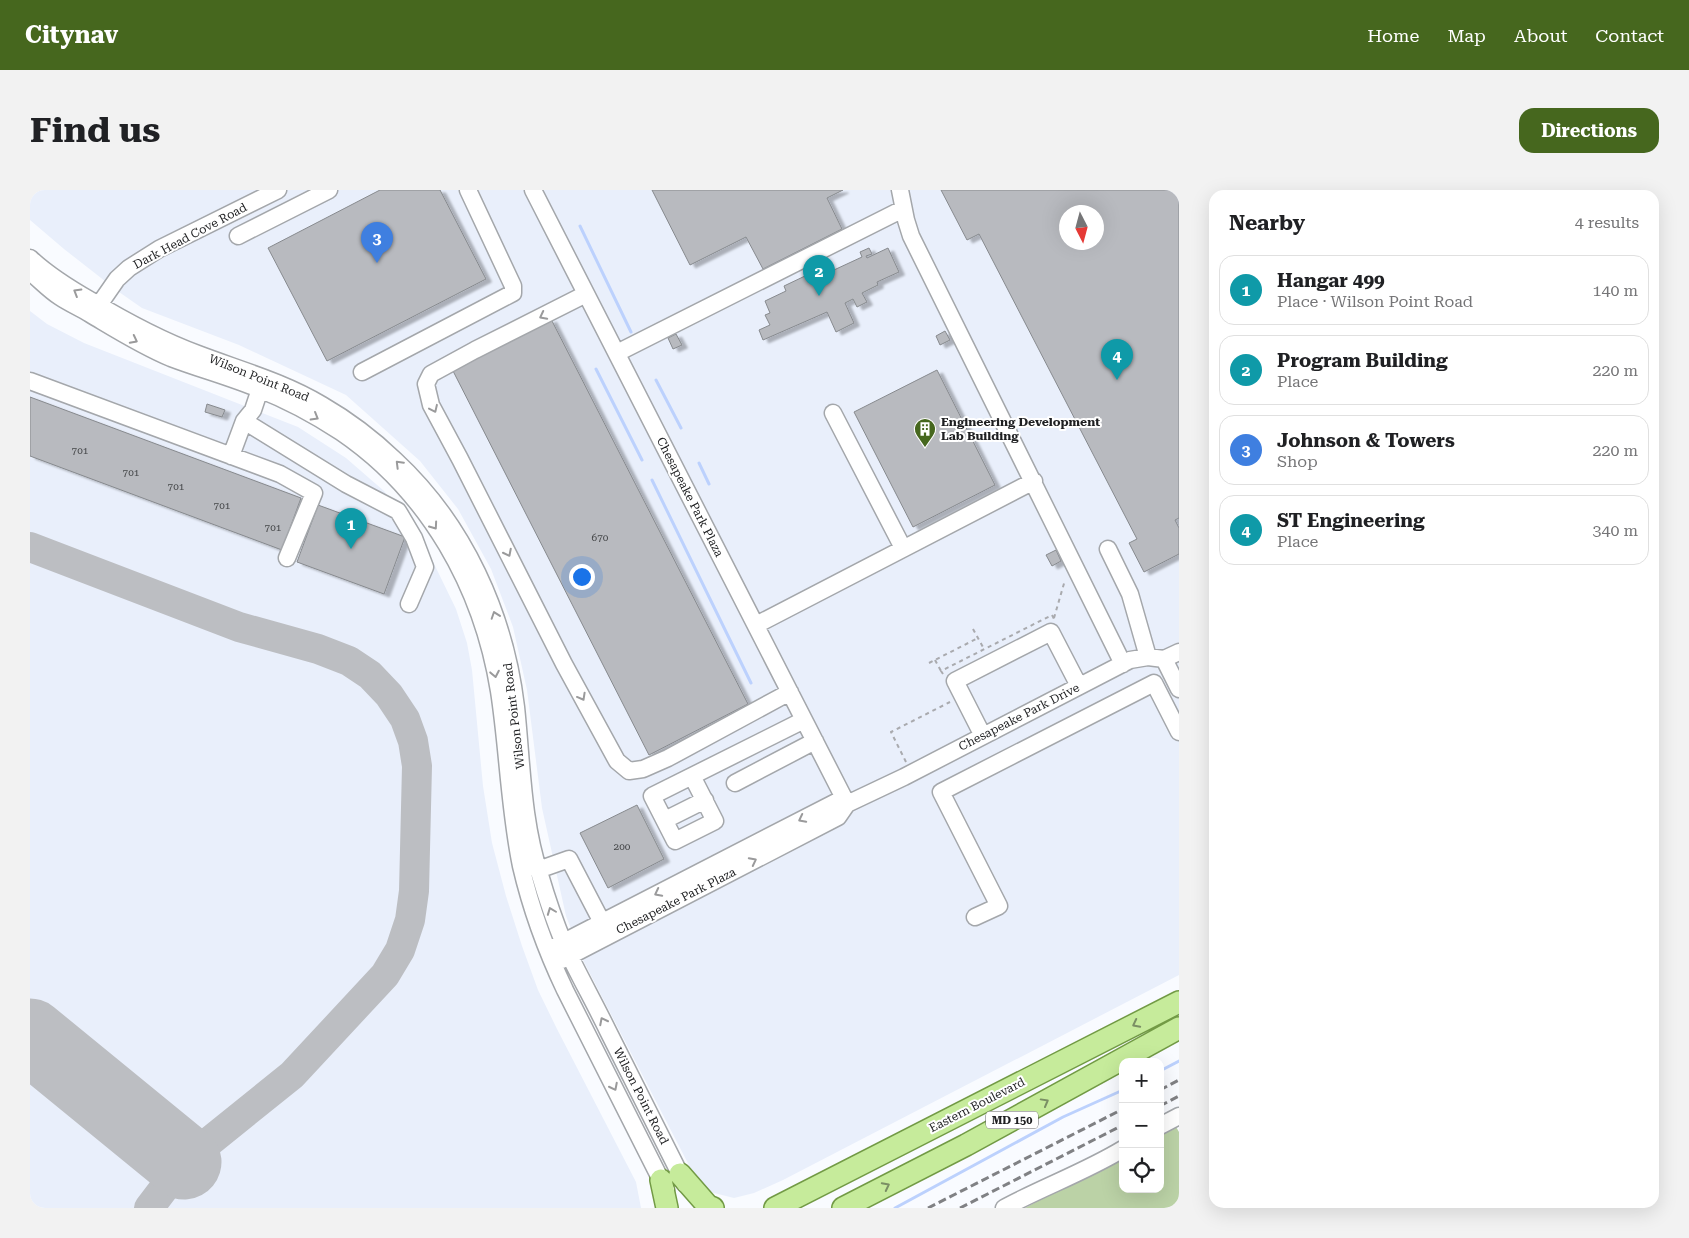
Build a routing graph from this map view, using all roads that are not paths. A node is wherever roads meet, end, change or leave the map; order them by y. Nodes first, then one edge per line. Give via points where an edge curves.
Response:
1 (278, 190) edge
2 (329, 190) edge
3 (468, 190) edge
4 (533, 190) edge
5 (900, 190) edge
6 (903, 209) junction
7 (238, 236) dead end
8 (30, 258) edge
9 (30, 272) edge
10 (586, 294) junction
11 (95, 310) junction
12 (617, 353) junction
13 (362, 372) dead end
14 (30, 381) edge
15 (261, 383) junction
16 (833, 413) dead end
17 (244, 421) junction
18 (231, 456) junction
19 (1034, 481) junction
20 (903, 548) junction
21 (1108, 549) dead end
22 (286, 558) dead end
23 (409, 604) dead end
24 (756, 625) junction
25 (1179, 652) edge
26 (1156, 658) junction
27 (1123, 664) junction
28 (1079, 686) junction
29 (1179, 689) edge
30 (790, 692) junction
31 (804, 720) junction
32 (1179, 732) edge
33 (983, 736) junction
34 (815, 741) junction
35 (692, 776) junction
36 (735, 783) dead end
37 (704, 800) junction
38 (847, 804) junction
39 (665, 820) junction
40 (538, 870) junction
41 (975, 917) dead end
42 (606, 928) junction
43 (567, 949) junction
44 (550, 957) junction
45 (1179, 1002) edge
46 (1179, 1028) edge
47 (1179, 1116) edge
48 (1164, 1124) edge
49 (1119, 1151) edge
50 (671, 1177) junction
51 (820, 1185) junction
52 (667, 1208) edge
53 (676, 1208) edge
54 (697, 1208) edge
55 (713, 1208) edge
56 (758, 1208) edge
57 (775, 1208) edge
58 (843, 1208) edge
59 (1004, 1208) edge

1 - 11 street, Dark Head Cove Road via 129,268
2 - 7 street
3 - 13 street via 513,286 513,293
4 - 10 street, Chesapeake Park Plaza
5 - 6 street
6 - 12 street
6 - 19 street via 911,236
11 -> 8 street, Wilson Point Road
9 - 11 street, Wilson Point Road via 60,297
10 - 12 street, Chesapeake Park Plaza
10 -> 30 street via 432,374 426,384 431,405 564,664 617,761 629,771 643,769 668,758
11 - 15 street, Wilson Point Road
12 - 24 street, Chesapeake Park Plaza
14 - 18 street
15 - 17 street via 253,410
40 -> 15 street, Wilson Point Road via 525,804 507,658 488,596 453,530 418,483 396,460 354,426 321,404
15 -> 44 street, Wilson Point Road via 342,433 390,473 428,517 468,584 486,632 495,670 521,865
16 - 20 street
17 - 18 street
17 - 23 street via 346,484 398,511 414,538 425,567
18 - 22 street via 280,474 314,493
19 - 20 street
19 - 27 street
20 - 24 street
21 - 26 street
24 - 30 street, Chesapeake Park Plaza
25 - 26 street, Chesapeake Park Drive
26 - 27 street, Chesapeake Park Drive via 1130,660
26 - 29 street
27 - 28 street, Chesapeake Park Drive
28 - 33 street, Chesapeake Park Drive
28 - 33 street via 1051,632 955,681
30 - 31 street, Chesapeake Park Plaza
31 - 34 street, Chesapeake Park Plaza
31 - 35 street
32 - 41 street via 1154,683 941,792 1000,906
33 - 38 street, Chesapeake Park Drive
34 - 36 street
34 - 38 street, Chesapeake Park Plaza
35 - 37 street
35 - 39 street via 652,796
37 - 39 street
37 - 39 street via 715,821 675,841
38 - 42 street, Chesapeake Park Plaza via 836,802
40 - 42 street via 569,859
43 -> 40 street, Wilson Point Road
42 - 43 street, Chesapeake Park Plaza
43 - 44 street, Chesapeake Park Plaza
50 -> 43 street, Wilson Point Road
44 -> 50 street, Wilson Point Road via 583,1028
45 -> 51 main road, Eastern Boulevard / MD 150
58 -> 46 main road, MD 150 via 966,1145
47 - 48 street
49 - 59 street
50 - 52 main road
50 - 53 street, Wilson Point Road
50 - 54 street, Wilson Point Road
50 - 55 main road
51 - 56 main road
51 - 57 main road, Eastern Boulevard / MD 150

